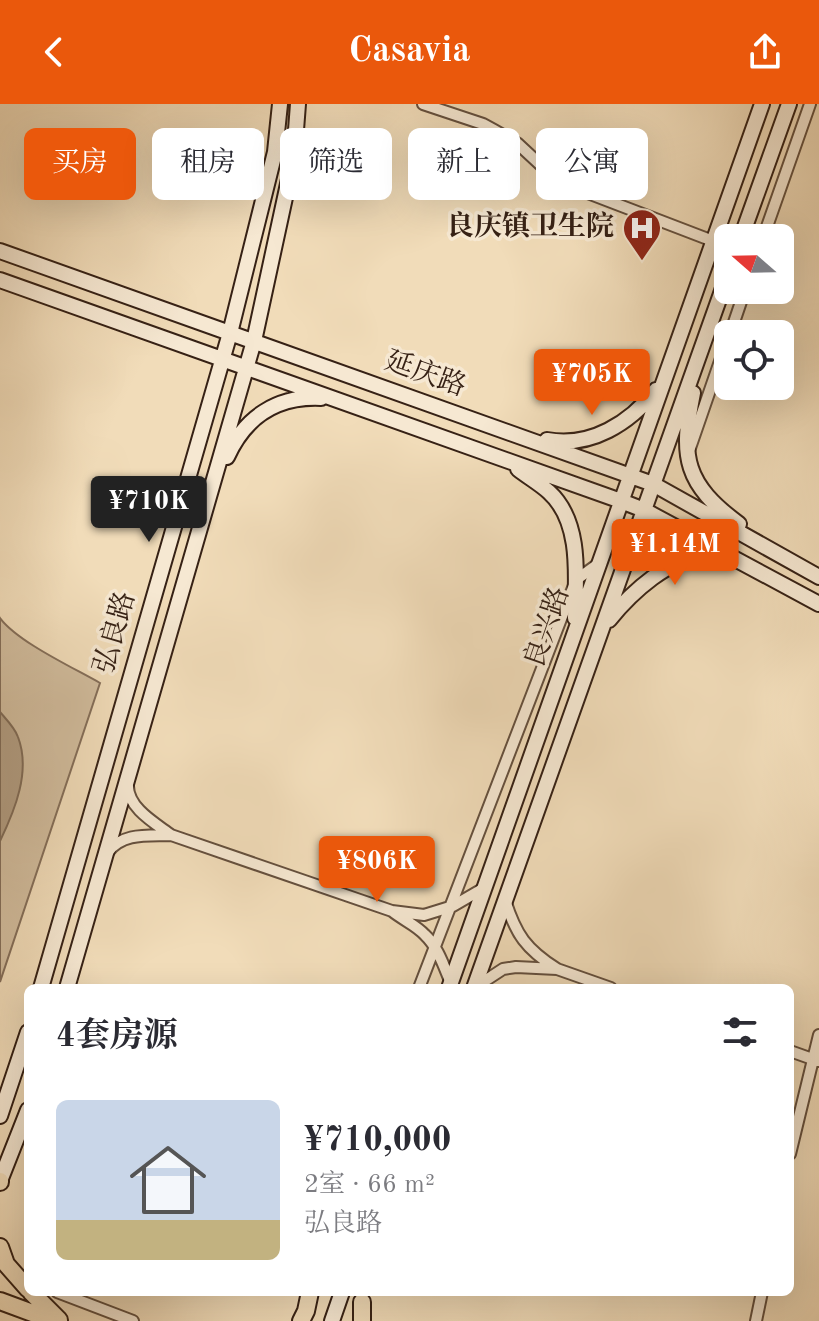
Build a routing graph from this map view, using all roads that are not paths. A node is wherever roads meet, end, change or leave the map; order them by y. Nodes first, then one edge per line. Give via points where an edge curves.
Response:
1 (280, 104) edge
2 (298, 104) edge
3 (423, 104) edge
4 (762, 104) edge
5 (789, 104) edge
6 (810, 104) edge
7 (746, 224) edge
8 (768, 224) edge
9 (713, 241) junction
10 (0, 251) edge
11 (0, 280) edge
12 (717, 304) edge
13 (230, 333) junction
14 (254, 341) junction
15 (701, 351) junction
16 (222, 359) junction
17 (246, 368) junction
18 (714, 379) edge
19 (664, 380) junction
20 (334, 399) junction
21 (513, 434) junction
22 (688, 453) junction
23 (504, 460) junction
24 (630, 476) junction
25 (653, 484) junction
26 (209, 497) junction
27 (621, 501) junction
28 (644, 510) junction
29 (781, 556) junction
30 (598, 564) junction
31 (757, 570) junction
32 (819, 577) edge
33 (576, 580) junction
34 (819, 604) edge
35 (601, 629) junction
36 (575, 630) junction
37 (127, 780) junction
38 (171, 835) junction
39 (105, 857) junction
40 (484, 888) junction
41 (505, 900) junction
42 (450, 907) junction
43 (392, 911) junction
44 (434, 947) junction
45 (557, 969) junction
46 (42, 984) edge
47 (68, 984) edge
48 (420, 984) edge
49 (450, 984) edge
50 (450, 984) edge
51 (475, 984) edge
52 (480, 984) edge
53 (600, 984) edge
54 (819, 1035) edge
55 (24, 1044) edge
56 (794, 1052) edge
57 (816, 1060) edge
58 (0, 1116) edge
59 (24, 1120) edge
60 (794, 1140) edge
61 (0, 1181) edge
62 (0, 1247) edge
63 (24, 1283) edge
64 (37, 1296) edge
65 (67, 1296) edge
66 (309, 1296) edge
67 (341, 1296) edge
68 (761, 1296) edge
69 (364, 1297) edge
70 (0, 1301) edge
71 (54, 1321) edge
72 (61, 1321) edge
73 (133, 1321) edge
74 (301, 1321) edge
75 (332, 1321) edge
76 (356, 1321) edge
77 (362, 1321) edge
78 (756, 1321) edge

1 - 13 street, 弘良路 via 275,152
2 - 14 street, 弘良路 via 294,156
3 - 9 street via 483,124 517,143 559,182
4 - 9 street, 良兴路
5 - 7 street
6 - 8 street
9 - 19 street, 良兴路
10 - 13 street, 延庆路
11 - 16 street, 延庆路
12 - 15 street, 良兴路
13 - 14 street, 延庆路
13 - 16 street, 弘良路
14 - 17 street, 弘良路
14 - 21 street, 延庆路
15 - 22 street via 687,429
15 - 25 street, 良兴路
16 - 17 street, 延庆路
16 - 46 street, 弘良路
17 - 20 street, 延庆路
17 - 26 street, 弘良路
18 - 22 street
19 - 21 street via 630,416 584,440 557,442
19 - 24 street, 良兴路
20 - 23 street, 延庆路
20 - 26 street via 290,400 256,417 234,442
21 - 24 street, 延庆路
22 - 29 street via 693,475 709,499
23 - 27 street, 延庆路
23 - 33 street via 550,492 562,509 570,526
24 - 25 street, 延庆路
24 - 27 street, 良兴路
25 - 28 street, 良兴路
25 - 29 street, 延庆路
26 - 37 street, 弘良路
27 - 28 street, 延庆路
27 - 30 street, 良兴路
28 - 31 street, 延庆路
28 - 35 street, 良兴路
29 - 32 street, 延庆路
30 - 33 street
30 - 36 street, 良兴路
31 - 34 street, 延庆路
31 - 35 street via 709,555 678,562 624,602
33 - 36 street
33 - 42 street
35 - 41 street, 良兴路
36 - 40 street, 良兴路
37 - 38 street via 134,803
37 - 39 street, 弘良路
38 - 39 street via 128,837
38 - 43 street
39 - 47 street, 弘良路
40 - 42 street
40 - 49 street, 良兴路
41 - 45 street via 522,938 535,955
41 - 51 street, 良兴路
42 - 43 street via 424,915
42 - 44 street
43 - 44 street via 423,932
44 - 48 street
44 - 50 street
45 - 52 street via 503,969
45 - 53 street
54 - 57 street
55 - 58 street
56 - 57 street
57 - 60 street
59 - 61 street
62 - 63 main road via 6,1264
64 - 72 main road
65 - 73 street
66 - 74 main road
67 - 75 street
68 - 78 street
69 - 76 street
69 - 77 main road
70 - 71 main road

